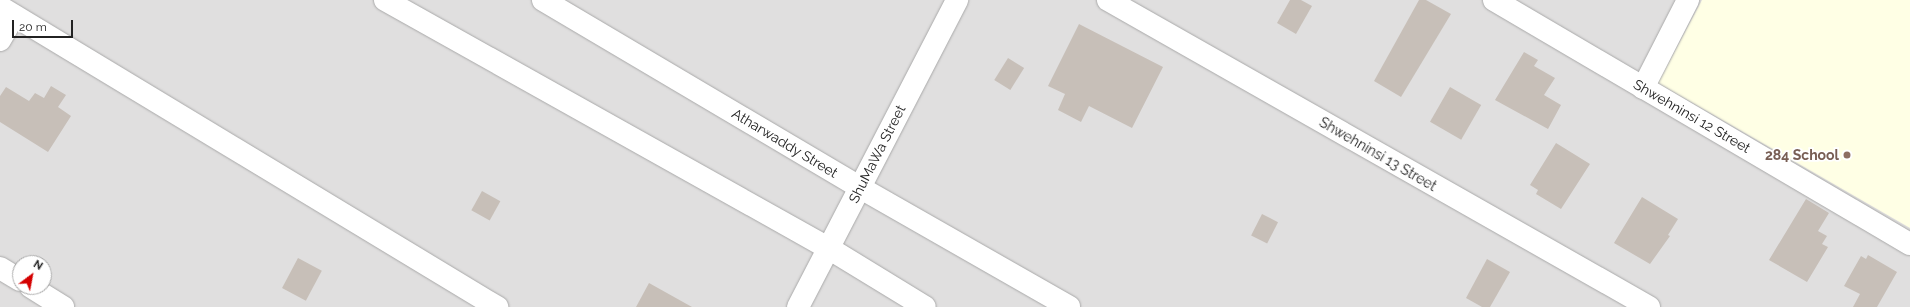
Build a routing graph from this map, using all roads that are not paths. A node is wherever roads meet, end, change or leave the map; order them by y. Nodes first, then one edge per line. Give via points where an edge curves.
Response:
1 (385, 0) edge
2 (543, 0) edge
3 (957, 0) edge
4 (1108, 0) edge
5 (1494, 0) edge
6 (1688, 0) edge
7 (7, 11) edge
8 (0, 40) edge
9 (1643, 88) junction
10 (859, 187) junction
11 (1910, 244) edge
12 (830, 249) junction
13 (0, 268) edge
14 (12, 275) edge
15 (44, 295) edge
16 (64, 307) edge
17 (497, 307) edge
18 (798, 307) edge
19 (925, 307) edge
20 (1069, 307) edge
21 (1649, 307) edge

1 - 12 street
2 - 10 street, Atharwaddy Street
3 - 10 street, ShuMaWa Street
4 - 21 street, Shwehninsi 13 Street
5 - 9 street, Shwehninsi 12 Street
6 - 9 street
7 - 8 street
7 - 17 street
9 - 11 street, Shwehninsi 12 Street
10 - 12 street, ShuMaWa Street
10 - 20 street, Atharwaddy Street
12 - 18 street, ShuMaWa Street
12 - 19 street
13 - 14 street
15 - 16 street

